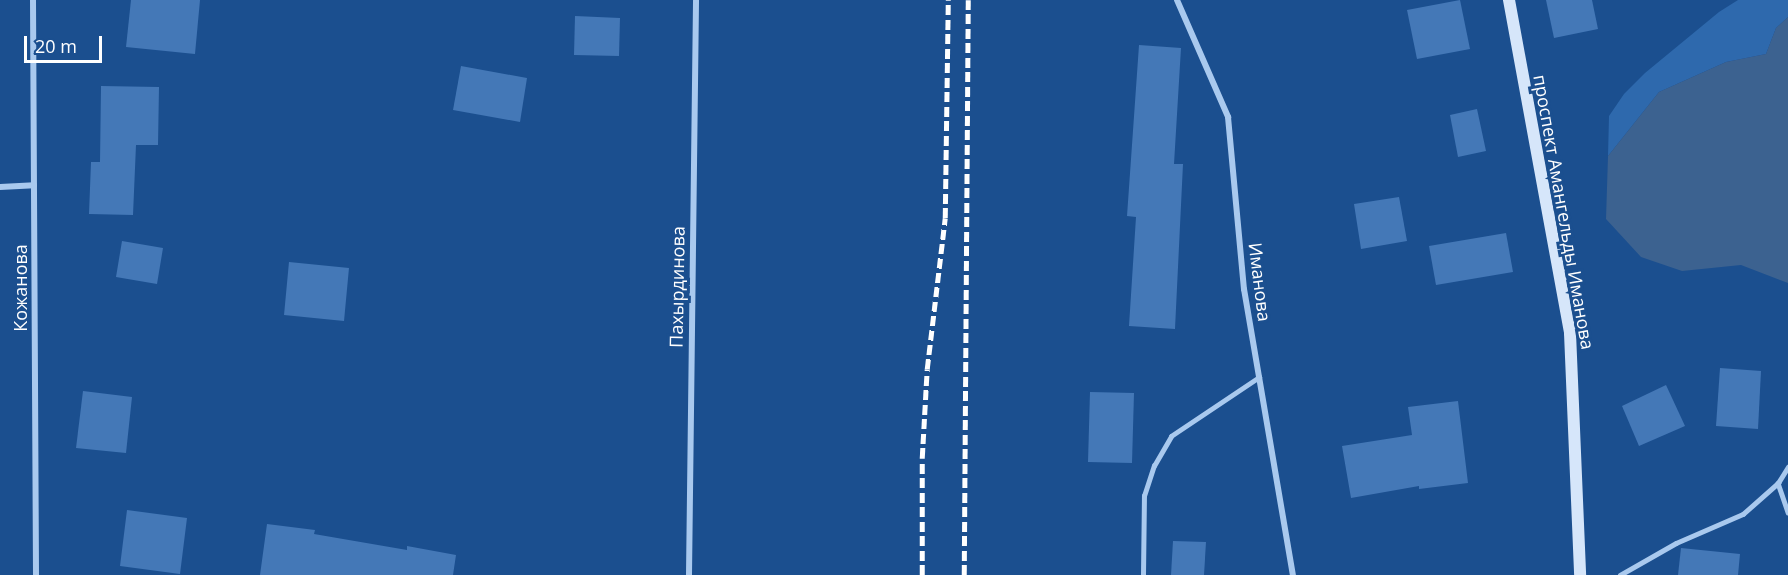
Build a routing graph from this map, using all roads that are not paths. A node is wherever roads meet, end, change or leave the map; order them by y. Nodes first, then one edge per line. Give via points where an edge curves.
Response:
1 (33, 0) edge
2 (696, 0) edge
3 (1177, 0) edge
4 (1509, 0) edge
5 (34, 185) junction
6 (0, 187) edge
7 (1259, 376) junction
8 (1788, 467) edge
9 (1778, 483) junction
10 (1788, 512) edge
11 (36, 575) edge
12 (689, 575) edge
13 (1143, 575) edge
14 (1293, 575) edge
15 (1580, 575) edge
16 (1620, 575) edge

1 - 5 street, Кожанова
2 - 12 street, Пахырдинова
3 - 7 street, Иманова via 1228,117 1244,289
4 - 15 main road, проспект Амангельды Иманова via 1570,333
5 - 6 street
5 - 11 street, Кожанова
7 - 13 lane via 1171,436 1154,466 1144,496
7 - 14 street, Иманова
8 - 9 lane
9 - 10 lane
9 - 16 lane via 1743,514 1676,543

